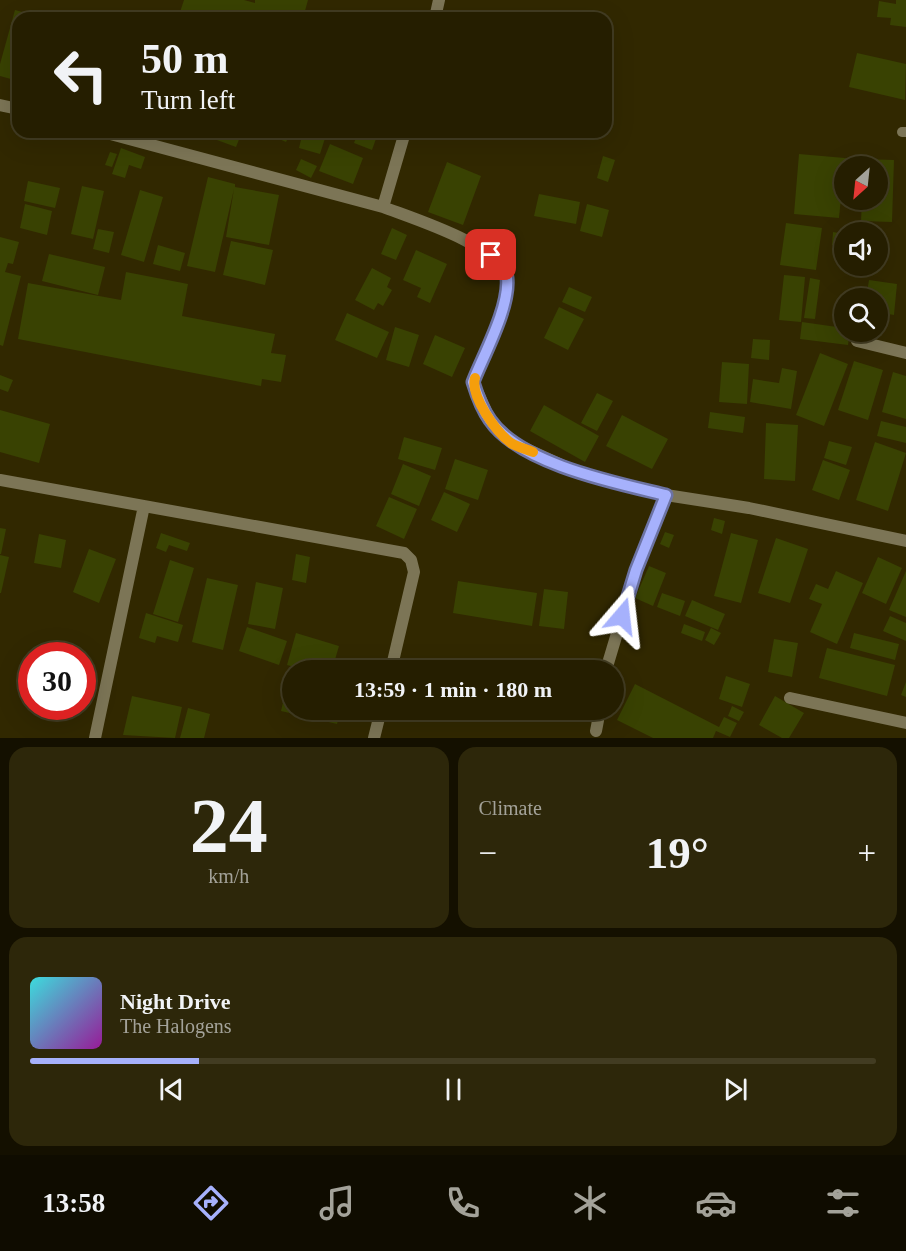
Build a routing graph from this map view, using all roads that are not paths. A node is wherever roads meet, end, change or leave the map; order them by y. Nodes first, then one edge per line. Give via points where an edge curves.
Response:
1 (125, 138) edge
2 (403, 138) edge
3 (383, 207) junction
4 (861, 342) edge
5 (906, 353) edge
6 (0, 480) edge
7 (666, 495) junction
8 (144, 506) junction
9 (906, 541) edge
10 (393, 660) edge
11 (609, 660) edge
12 (790, 698) dead end
13 (378, 720) edge
14 (598, 720) edge
15 (906, 723) edge
16 (596, 731) dead end
17 (95, 738) edge
18 (374, 738) edge

1 - 3 street
2 - 3 street
3 - 7 street via 472,244 503,267 507,278 505,300 473,382 490,420 511,442 581,474
4 - 5 street
6 - 8 street
7 - 9 street
7 - 11 street via 636,570
8 - 10 street via 404,553 414,572
8 - 17 street
12 - 15 street
13 - 18 street
14 - 16 street

